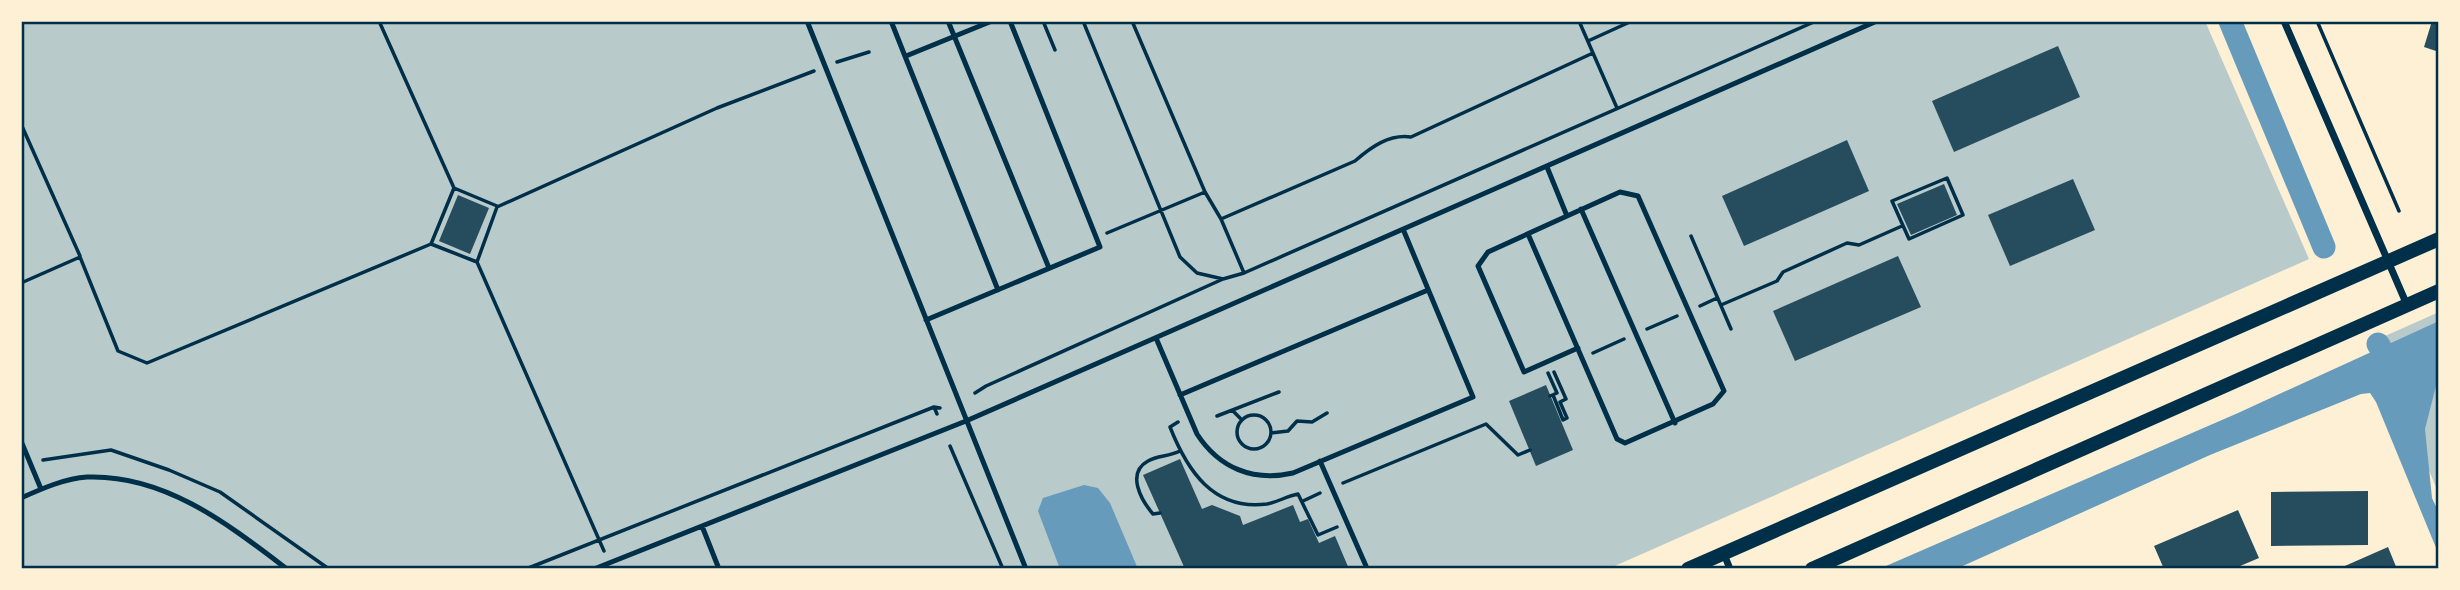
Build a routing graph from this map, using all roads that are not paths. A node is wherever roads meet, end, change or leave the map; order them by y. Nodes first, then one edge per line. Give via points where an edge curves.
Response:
1 (807, 21) edge
2 (891, 21) edge
3 (948, 21) edge
4 (992, 21) edge
5 (1010, 21) edge
6 (1877, 21) edge
7 (2284, 21) edge
8 (954, 36) junction
9 (906, 56) junction
10 (1547, 167) junction
11 (1581, 209) junction
12 (1567, 216) junction
13 (1403, 229) junction
14 (1528, 234) junction
15 (2439, 239) edge
16 (2388, 262) junction
17 (1049, 268) junction
18 (998, 290) junction
19 (1428, 290) junction
20 (2439, 291) edge
21 (2407, 306) junction
22 (926, 320) junction
23 (1156, 338) junction
24 (1578, 348) junction
25 (1180, 395) junction
26 (967, 421) junction
27 (1675, 423) junction
28 (21, 441) edge
29 (1320, 461) junction
30 (41, 489) junction
31 (21, 498) edge
32 (702, 526) junction
33 (1724, 553) junction
34 (1366, 566) dead end
35 (287, 569) edge
36 (594, 569) edge
37 (719, 569) edge
38 (1026, 569) edge
39 (1688, 569) edge
40 (1730, 569) edge
41 (1812, 569) edge

1 - 22 lane
2 - 9 lane
3 - 8 lane
4 - 8 lane
5 - 17 lane via 1100,247
6 - 10 lane
7 - 16 street
8 - 9 lane
8 - 17 lane
9 - 18 lane
10 - 12 lane
10 - 13 lane
11 - 12 lane
11 - 27 lane
11 - 27 lane via 1620,192 1638,196 1709,356 1724,391 1713,404
12 - 14 lane
13 - 19 lane
13 - 23 lane
14 - 24 lane
14 - 24 lane via 1488,251 1478,266 1524,372
15 - 16 main road
16 - 21 street
16 - 33 main road
17 - 18 lane
18 - 22 lane
19 - 25 lane
19 - 29 lane via 1473,397
20 - 21 main road
21 - 41 main road
22 - 26 lane
23 - 25 lane
23 - 26 lane
24 - 27 lane via 1617,439 1625,443
25 - 29 lane via 1205,446 1240,472 1280,476
26 - 32 lane
26 - 38 lane
28 - 30 lane
29 - 34 lane
30 - 31 lane
30 - 35 lane via 85,477 130,480 176,496 219,519
32 - 36 lane
32 - 37 lane
33 - 39 main road
33 - 40 street

